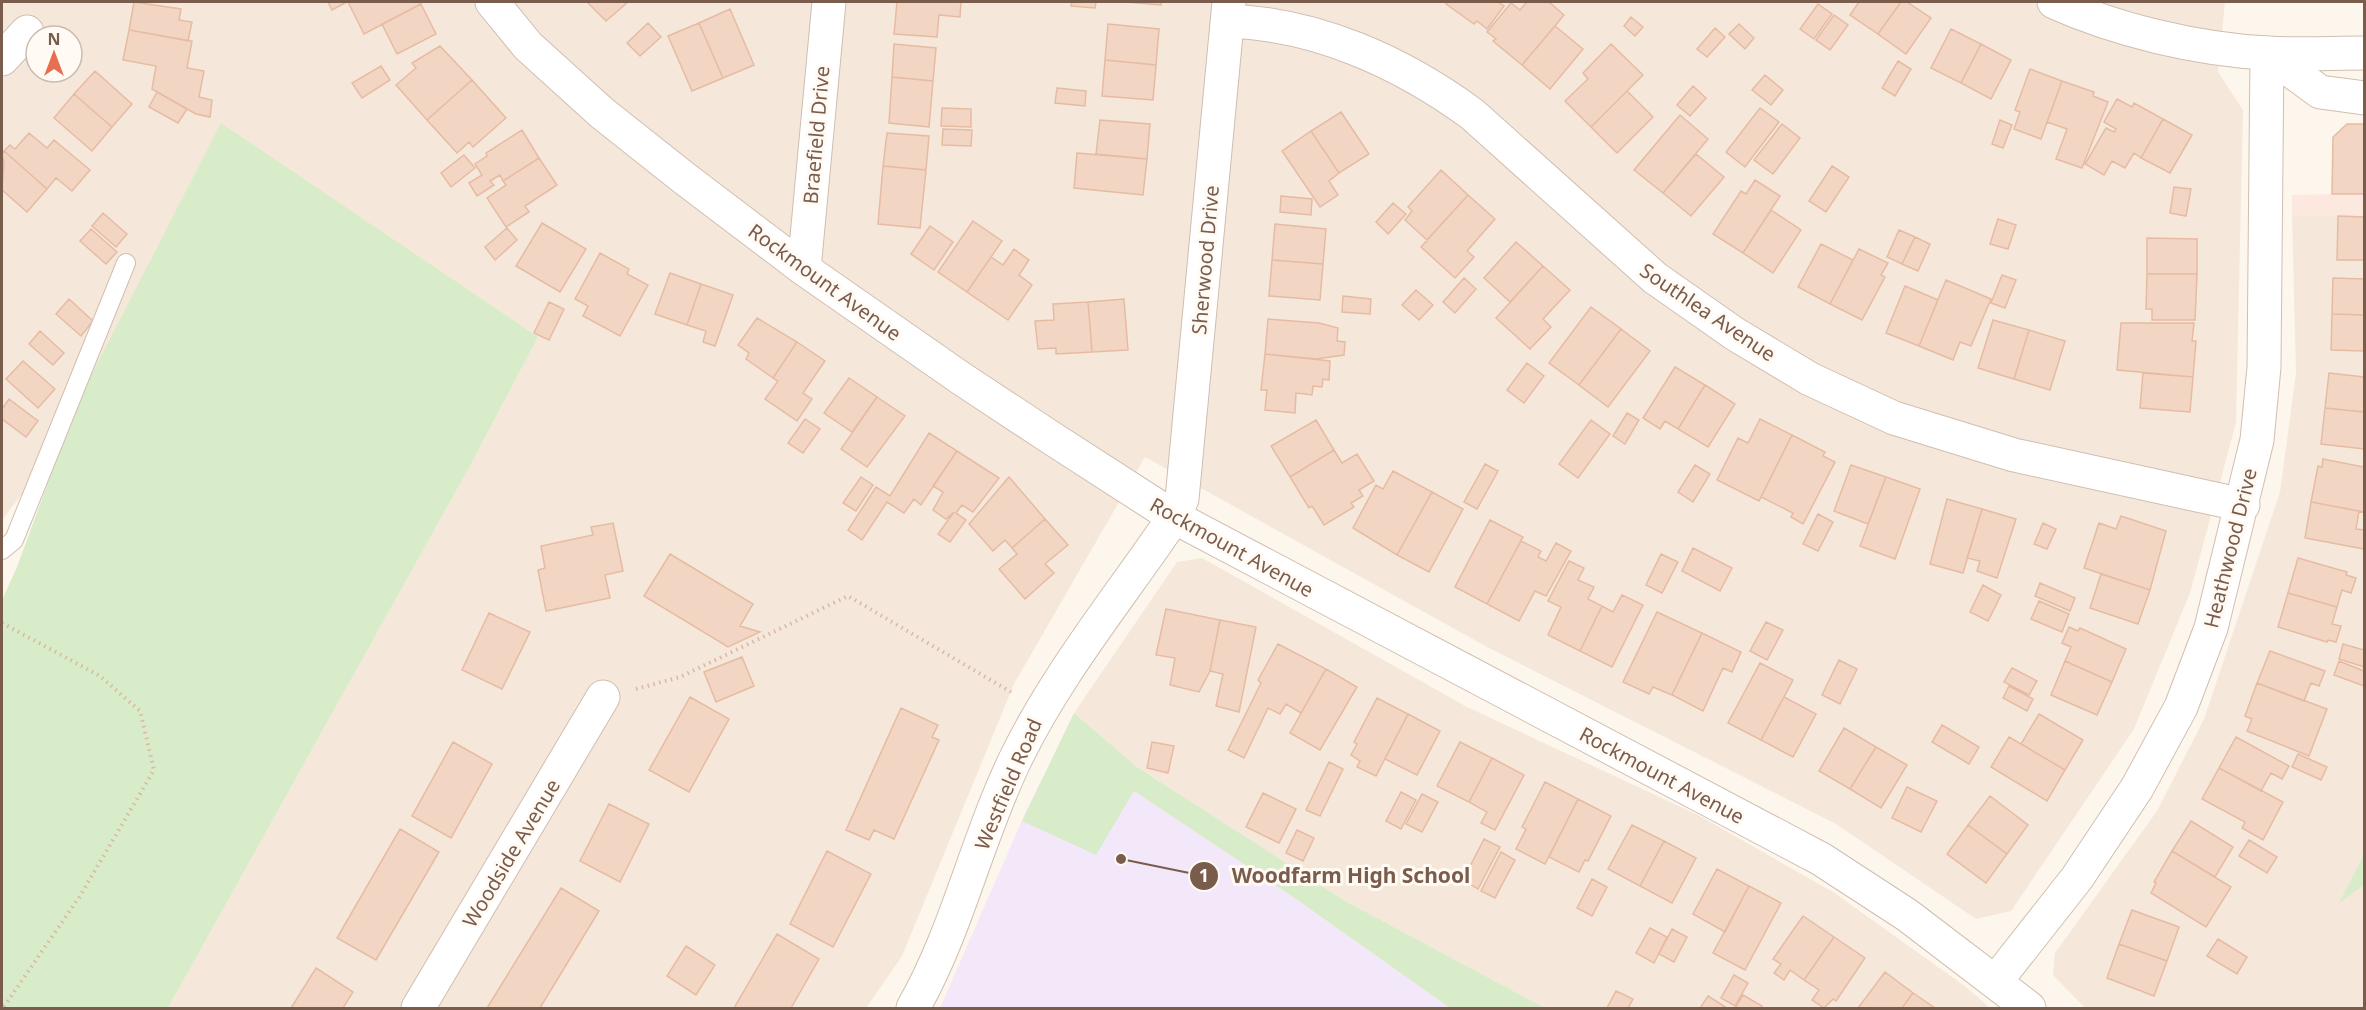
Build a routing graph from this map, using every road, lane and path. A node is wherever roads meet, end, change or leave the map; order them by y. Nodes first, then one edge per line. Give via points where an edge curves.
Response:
1 (492, 2) edge
2 (829, 2) edge
3 (2054, 2) edge
4 (1228, 11) edge
5 (24, 35) edge
6 (2364, 52) edge
7 (2267, 53) junction
8 (2, 59) edge
9 (2364, 98) edge
10 (126, 263) dead end
11 (804, 269) junction
12 (2243, 505) junction
13 (1174, 517) junction
14 (2, 550) edge
15 (2, 623) edge
16 (603, 697) joint
17 (1041, 709) junction
18 (1996, 981) junction
19 (3, 1008) edge
20 (418, 1008) edge
21 (913, 1008) edge
22 (2029, 1008) edge

1 - 11 street, Rockmount Avenue via 528,46 602,112
2 - 11 street, Braefield Drive
3 - 7 street via 2140,32
4 - 12 street, Southlea Avenue via 1344,44 1441,91 1472,114 1655,279 1810,379 1894,418 2014,455
4 - 13 street, Sherwood Drive via 1182,499
5 - 8 street
6 - 7 street
7 - 9 street via 2320,93
7 - 12 street, Heathwood Drive via 2264,367 2257,440
10 - 14 lane via 14,540
11 - 13 street, Rockmount Avenue via 962,379
12 - 18 street, Heathwood Drive via 2211,628 2181,707 2136,788 2077,878
13 - 17 street, Westfield Road
13 - 18 street, Rockmount Avenue via 1821,859 1907,915
15 - 19 path via 100,676 140,711 154,770 80,896
16 - 17 path via 680,677 848,596
16 - 20 street, Woodside Avenue
17 - 21 street, Westfield Road via 1014,763
18 - 22 street, Rockmount Avenue

